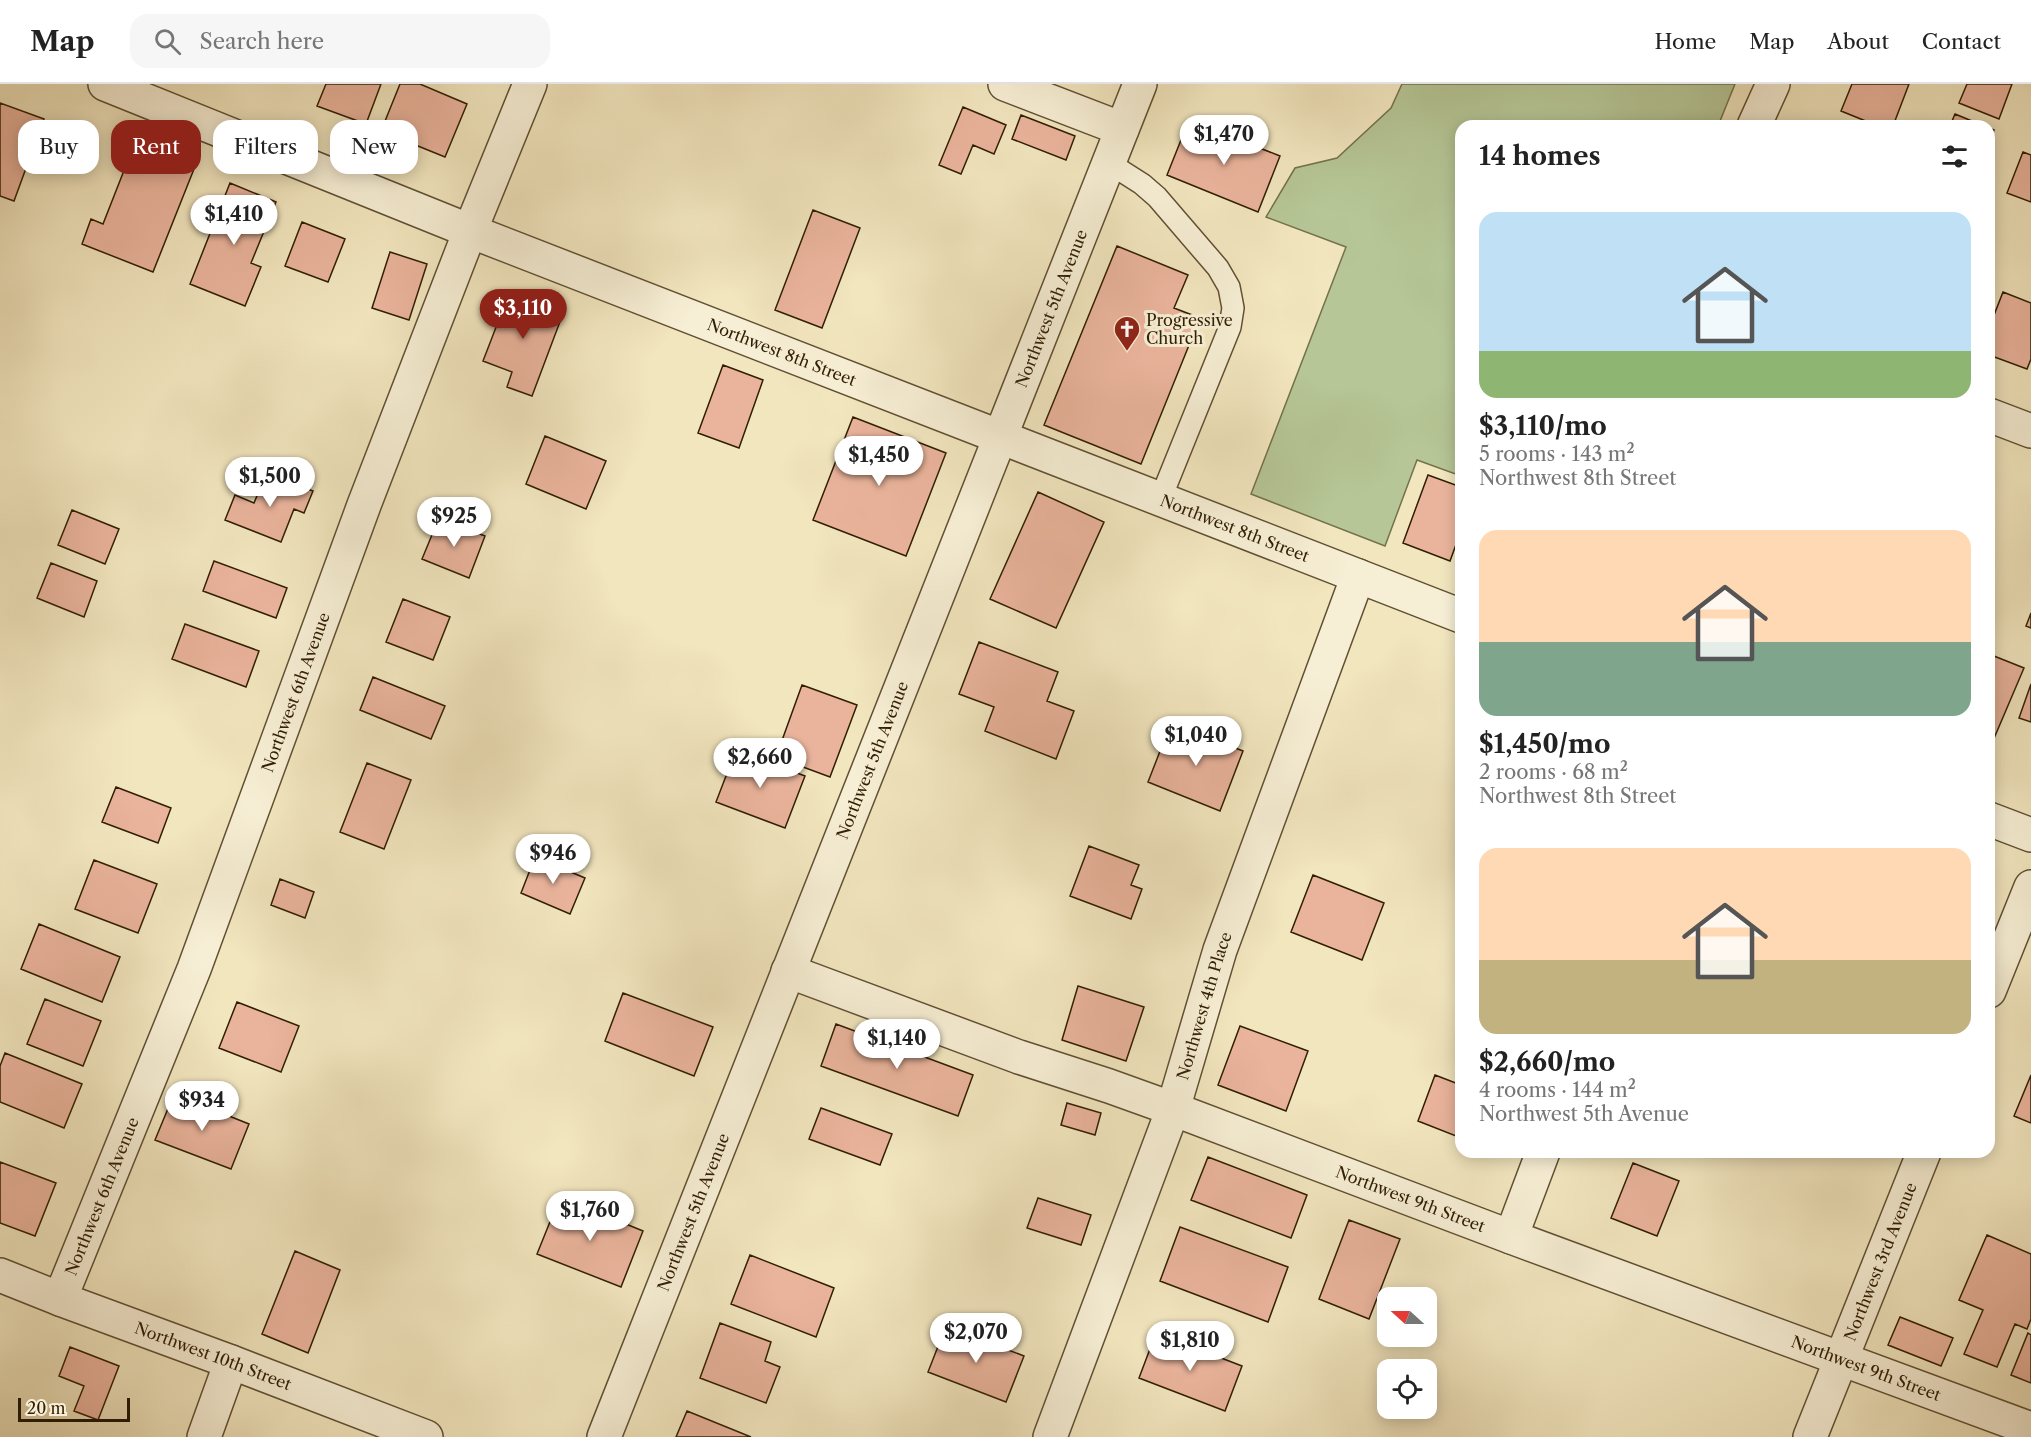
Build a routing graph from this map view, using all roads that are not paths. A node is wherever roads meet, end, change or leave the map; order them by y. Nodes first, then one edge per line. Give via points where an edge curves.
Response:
1 (105, 84) edge
2 (530, 84) edge
3 (1005, 84) edge
4 (1140, 84) edge
5 (1773, 84) edge
6 (1757, 120) edge
7 (1122, 129) junction
8 (1109, 163) junction
9 (470, 231) junction
10 (1995, 417) edge
11 (2031, 431) edge
12 (1001, 438) junction
13 (1160, 500) junction
14 (1358, 576) junction
15 (1455, 614) edge
16 (1995, 821) edge
17 (2031, 836) edge
18 (2031, 887) edge
19 (788, 971) junction
20 (1995, 976) edge
21 (1173, 1109) junction
22 (1541, 1158) edge
23 (1922, 1158) edge
24 (1511, 1237) junction
25 (0, 1275) edge
26 (60, 1299) junction
27 (1841, 1360) junction
28 (231, 1362) junction
29 (2031, 1429) edge
30 (204, 1437) edge
31 (426, 1437) edge
32 (604, 1437) edge
33 (1050, 1437) edge
34 (1810, 1437) edge

1 - 9 street, Northwest 8th Street
2 - 9 street, Northwest 6th Avenue
3 - 7 street
4 - 7 street, Northwest 5th Avenue
5 - 6 street
7 - 8 street, Northwest 5th Avenue
8 - 12 street, Northwest 5th Avenue
8 - 13 lane via 1149,190 1202,248 1229,287 1233,308 1230,327
9 - 12 street, Northwest 8th Street
9 - 26 street, Northwest 6th Avenue via 364,505 194,969
10 - 11 street
12 - 13 street, Northwest 8th Street
12 - 19 street, Northwest 5th Avenue
13 - 14 street, Northwest 8th Street
14 - 15 street, Northwest 8th Street
14 - 21 street, Northwest 4th Place via 1220,950
16 - 17 street
18 - 20 street
19 - 21 street, Northwest 9th Street via 1019,1057
19 - 32 street, Northwest 5th Avenue
21 - 24 street, Northwest 9th Street
21 - 33 street, Northwest 4th Place
22 - 24 street
23 - 27 street, Northwest 3rd Avenue
24 - 27 street, Northwest 9th Street
25 - 26 street, Northwest 10th Street
26 - 28 street, Northwest 10th Street
27 - 29 street, Northwest 9th Street
27 - 34 street, Northwest 3rd Avenue
28 - 30 street
28 - 31 street, Northwest 10th Street

